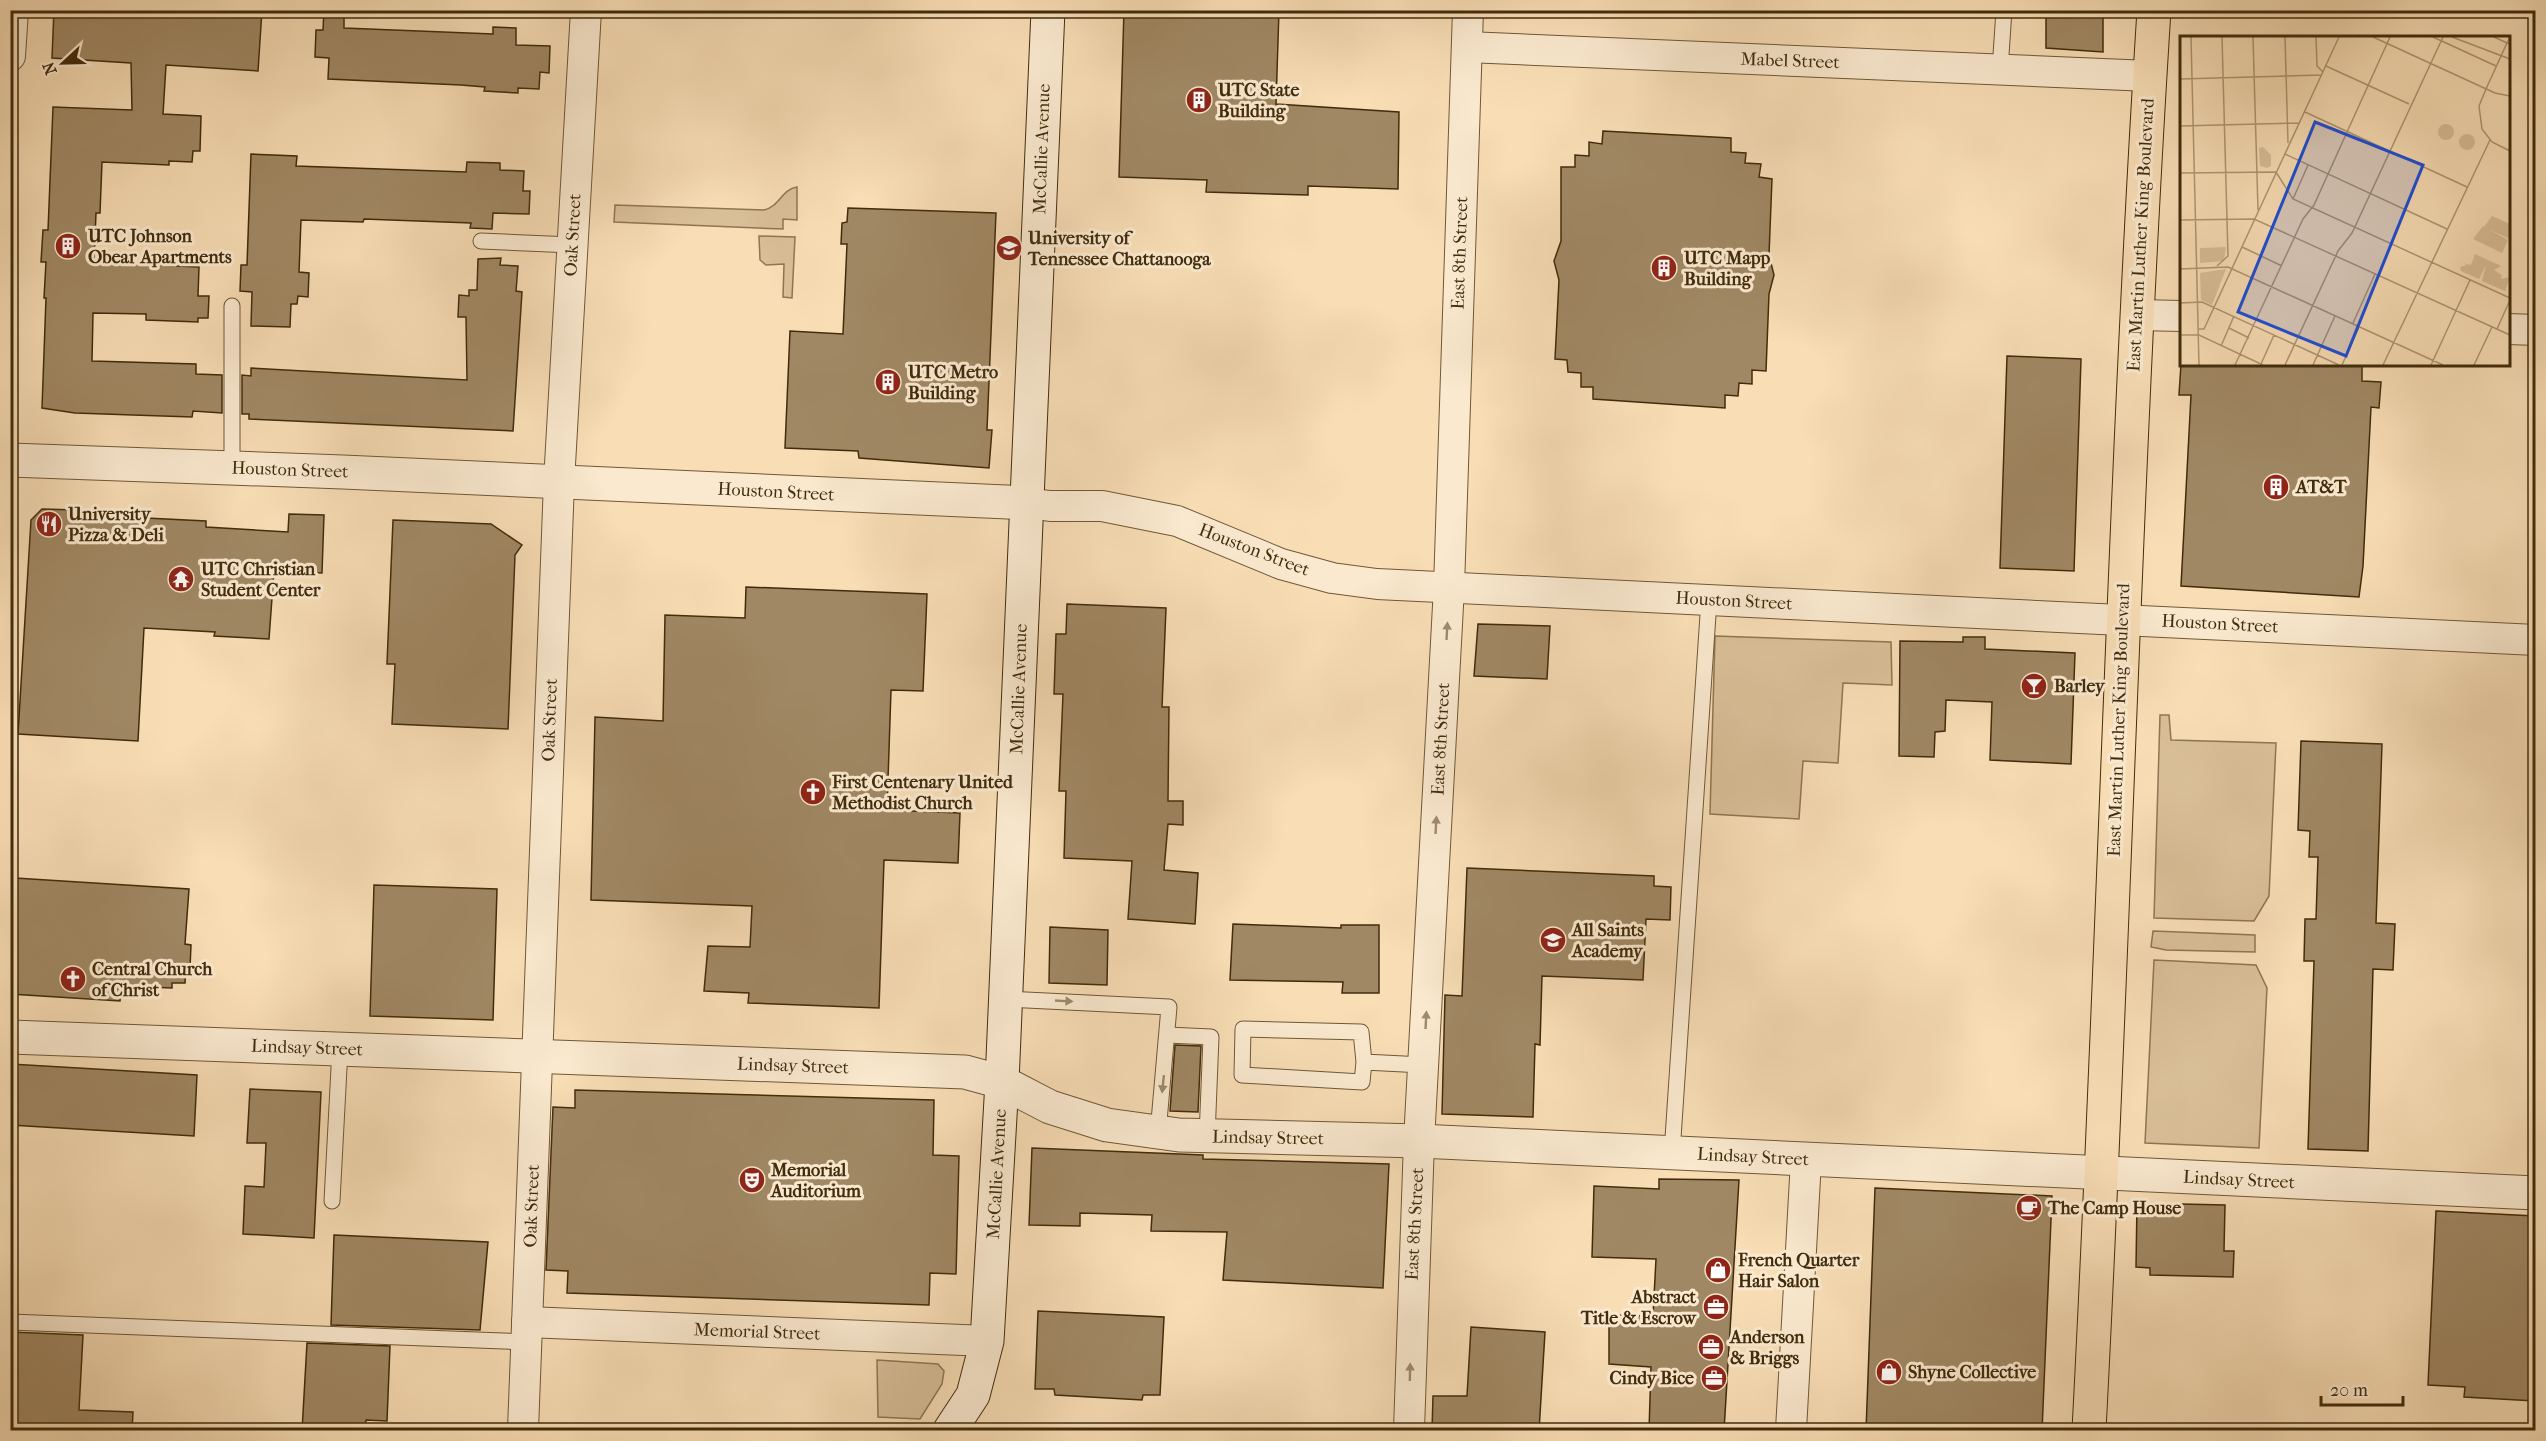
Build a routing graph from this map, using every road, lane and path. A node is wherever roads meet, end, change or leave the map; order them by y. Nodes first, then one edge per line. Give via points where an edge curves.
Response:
1 (13, 10) edge
2 (586, 10) edge
3 (1048, 10) edge
4 (1468, 10) edge
5 (2004, 10) edge
6 (2154, 10) edge
7 (1467, 47) junction
8 (10, 56) edge
9 (2000, 70) junction
10 (2150, 76) junction
11 (481, 240) dead end
12 (572, 245) junction
13 (232, 306) dead end
14 (2137, 315) junction
15 (2180, 316) edge
16 (2510, 329) edge
17 (2535, 330) edge
18 (10, 460) edge
19 (232, 468) junction
20 (559, 482) junction
21 (1027, 503) junction
22 (1449, 587) junction
23 (1708, 600) junction
24 (2122, 620) junction
25 (2535, 640) edge
26 (1005, 999) junction
27 (1168, 1035) junction
28 (10, 1037) edge
29 (340, 1049) junction
30 (537, 1056) junction
31 (1364, 1062) junction
32 (1423, 1065) junction
33 (1002, 1082) junction
34 (1158, 1133) junction
35 (1207, 1137) junction
36 (1419, 1141) junction
37 (1672, 1153) junction
38 (1806, 1160) junction
39 (2103, 1173) junction
40 (2535, 1193) edge
41 (332, 1201) dead end
42 (10, 1322) edge
43 (527, 1332) junction
44 (987, 1341) junction
45 (523, 1431) edge
46 (950, 1431) edge
47 (1409, 1431) edge
48 (1791, 1431) edge
49 (2089, 1431) edge

1 - 8 street
2 - 12 street, Oak Street
3 - 21 street, McCallie Avenue
4 - 7 street
5 - 9 lane
6 - 10 main road, East Martin Luther King Boulevard
7 - 9 street, Mabel Street
7 - 22 street, East 8th Street
9 - 10 street, Mabel Street
10 - 14 main road, East Martin Luther King Boulevard
11 - 12 lane
12 - 20 street, Oak Street
13 - 19 lane
14 - 15 street
14 - 24 main road, East Martin Luther King Boulevard
16 - 17 street
18 - 19 street, Houston Street
19 - 20 street, Houston Street
20 - 21 street, Houston Street
20 - 30 street, Oak Street
21 - 22 street, Houston Street via 1102,506 1177,520 1281,564 1332,578
21 - 26 street, McCallie Avenue
22 - 23 street, Houston Street
32 -> 22 street, East 8th Street
23 - 24 street, Houston Street
23 - 37 lane
24 - 25 street, Houston Street
24 - 39 main road, East Martin Luther King Boulevard
26 -> 27 lane via 1169,1007
26 - 33 street, McCallie Avenue
27 -> 34 lane
27 - 35 lane via 1211,1037
28 - 29 street, Lindsay Street
29 - 30 street, Lindsay Street
29 - 41 lane
30 - 33 street, Lindsay Street via 964,1072
30 - 43 street, Oak Street
31 - 31 lane via 1362,1082 1242,1074 1243,1029 1361,1032
31 - 32 lane
32 - 36 street, East 8th Street
33 - 34 street, Lindsay Street via 1050,1107 1107,1125
33 - 44 street, McCallie Avenue
34 - 35 street, Lindsay Street
35 - 36 street, Lindsay Street
36 - 37 street, Lindsay Street
47 -> 36 street, East 8th Street
37 - 38 street, Lindsay Street
38 - 39 street, Lindsay Street
38 - 48 street
39 - 40 street, Lindsay Street
39 - 49 main road, East Martin Luther King Boulevard
42 - 43 lane
43 - 44 street, Memorial Street
43 - 45 street, Oak Street
44 - 46 street, McCallie Avenue via 973,1395

